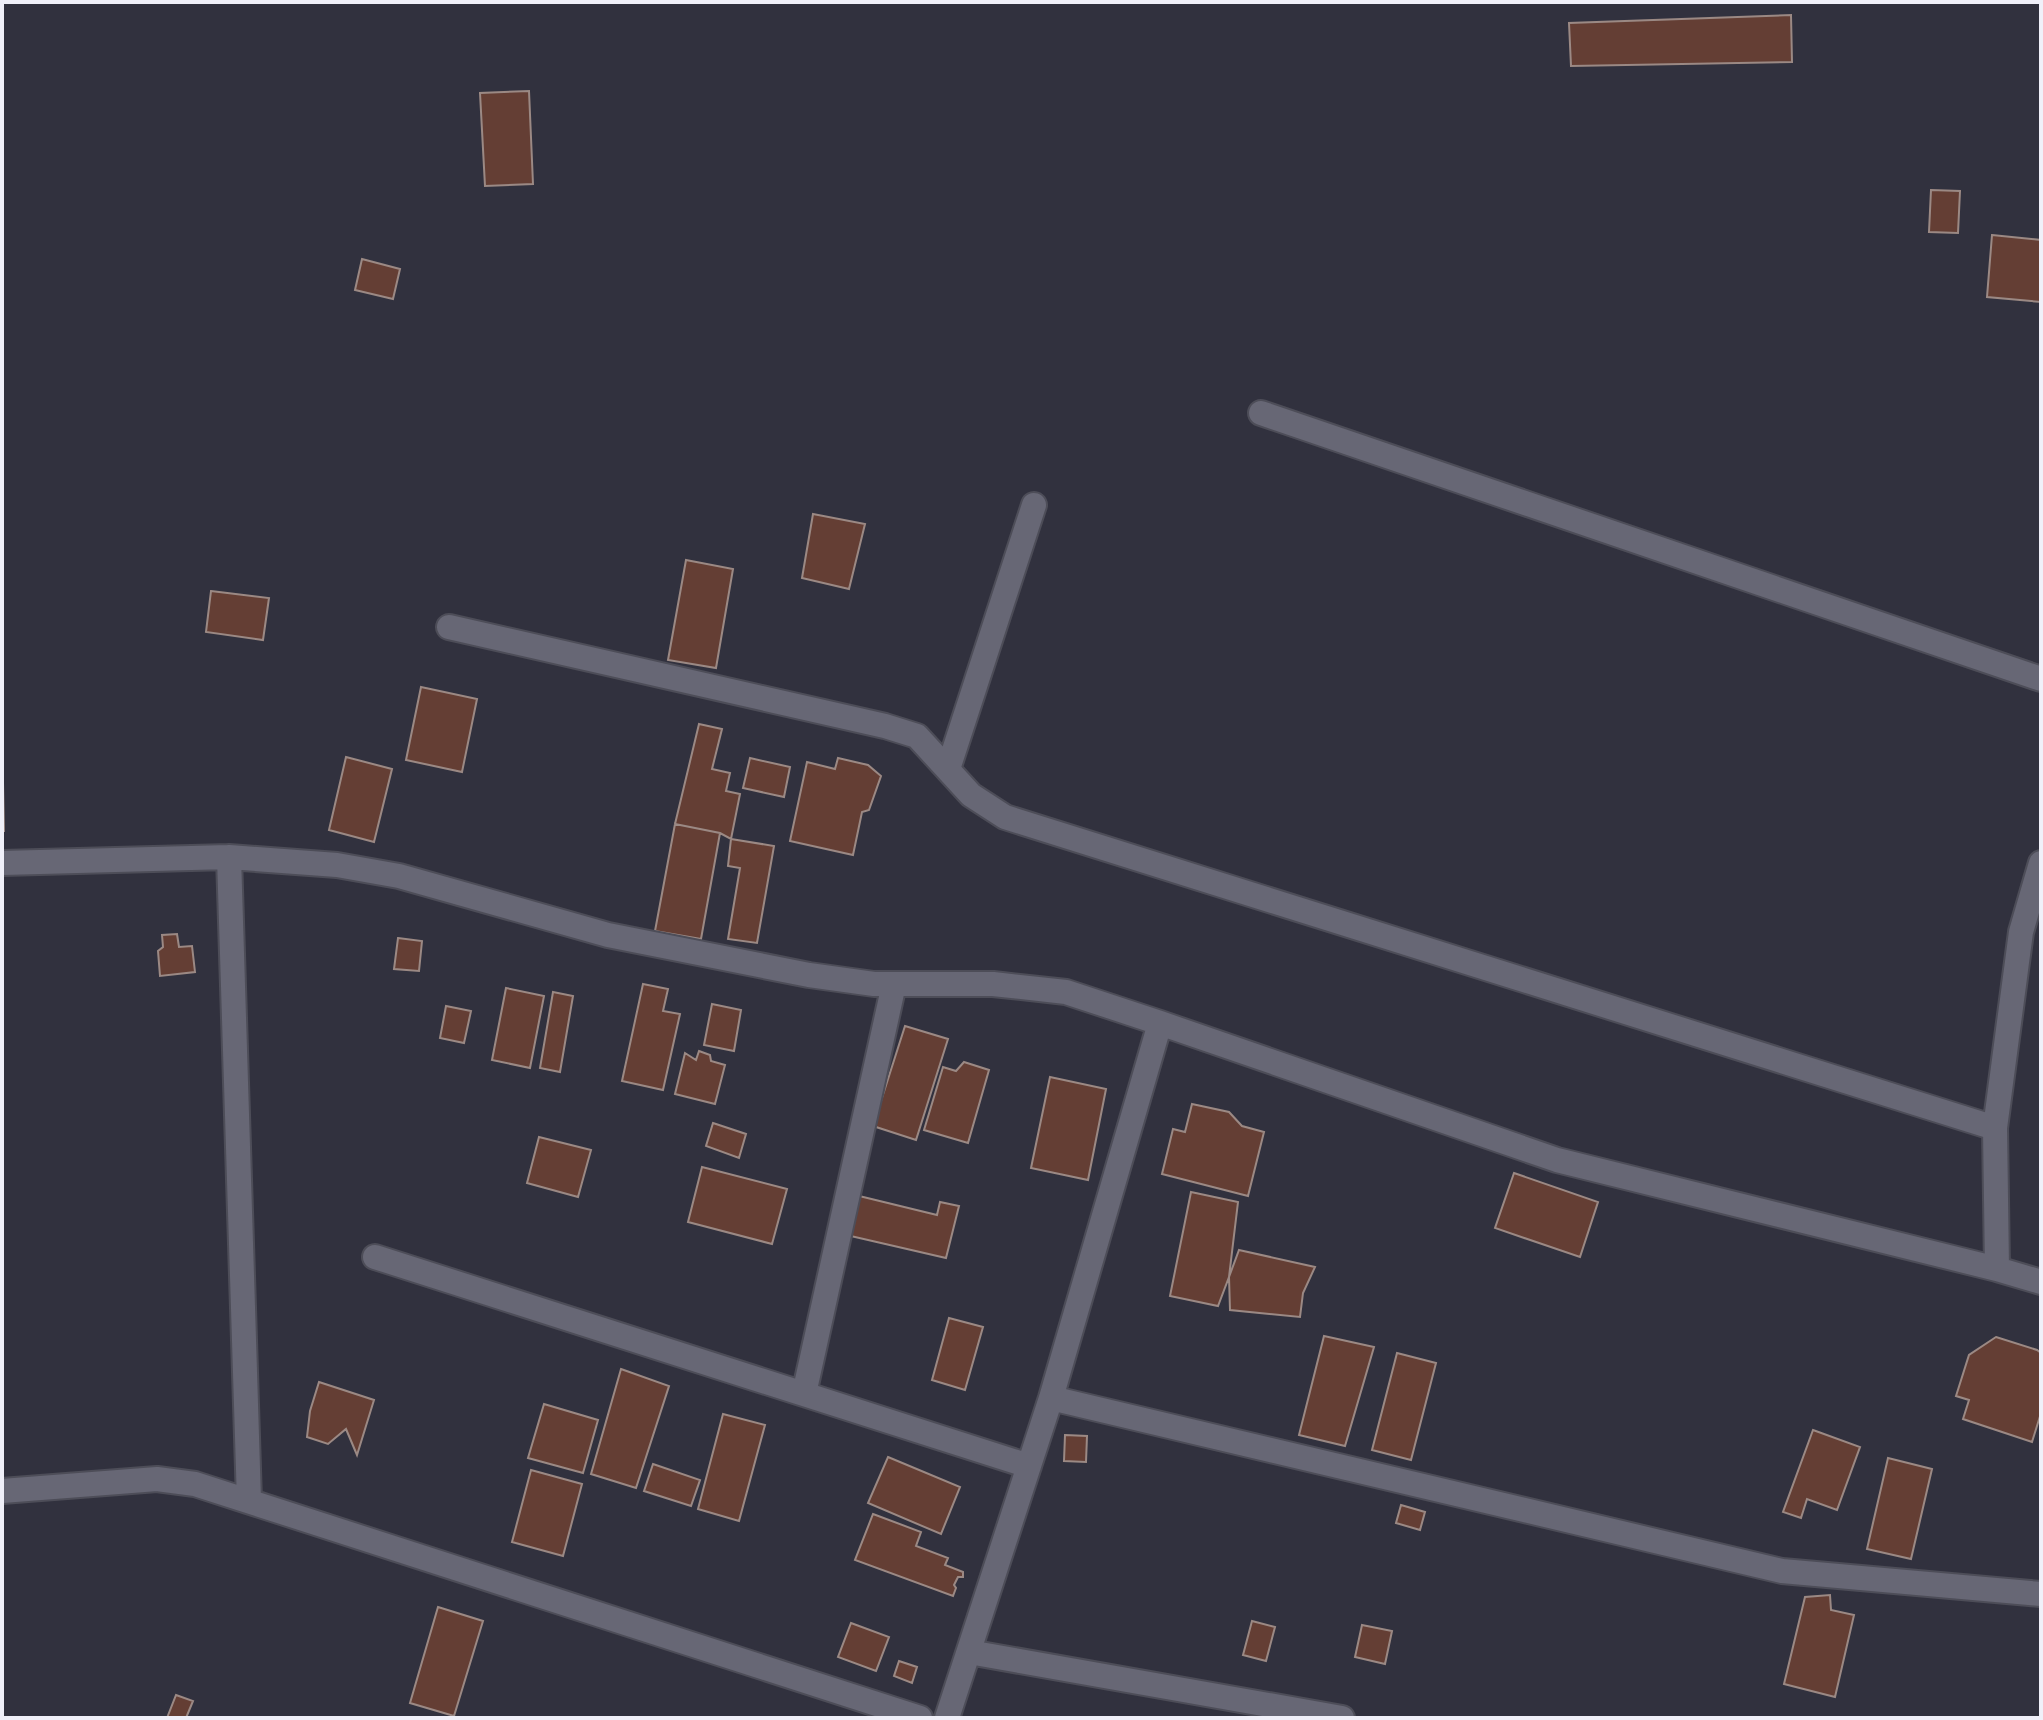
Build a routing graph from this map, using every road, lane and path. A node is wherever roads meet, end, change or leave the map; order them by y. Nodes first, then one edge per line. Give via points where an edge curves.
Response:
1 (1261, 413) dead end
2 (1034, 505) dead end
3 (449, 627) dead end
4 (2041, 679) edge
5 (948, 769) junction
6 (229, 857) junction
7 (2, 863) edge
8 (2041, 863) edge
9 (894, 984) junction
10 (1160, 1023) junction
11 (1995, 1128) junction
12 (375, 1257) dead end
13 (1997, 1269) junction
14 (2041, 1282) edge
15 (804, 1394) junction
16 (1051, 1398) junction
17 (1029, 1466) junction
18 (2, 1491) edge
19 (249, 1501) junction
20 (2041, 1594) edge
21 (969, 1652) junction
22 (920, 1718) edge
23 (947, 1718) edge
24 (1342, 1718) edge

1 - 4 street
2 - 5 street
3 - 5 street via 885,726 917,736
5 - 11 street via 971,795 1005,817
6 - 7 street
6 - 9 street via 337,865 399,876 608,935 809,975
6 - 19 street
8 - 11 street via 2021,932
9 - 10 street via 993,984 1066,992
9 - 15 street
10 - 13 street via 1557,1160
10 - 16 street
11 - 13 street
12 - 15 street
13 - 14 street
15 - 17 street
16 - 17 street
16 - 20 street via 1782,1571
17 - 21 street
18 - 19 street via 157,1479
19 - 22 street
21 - 23 street
21 - 24 street

